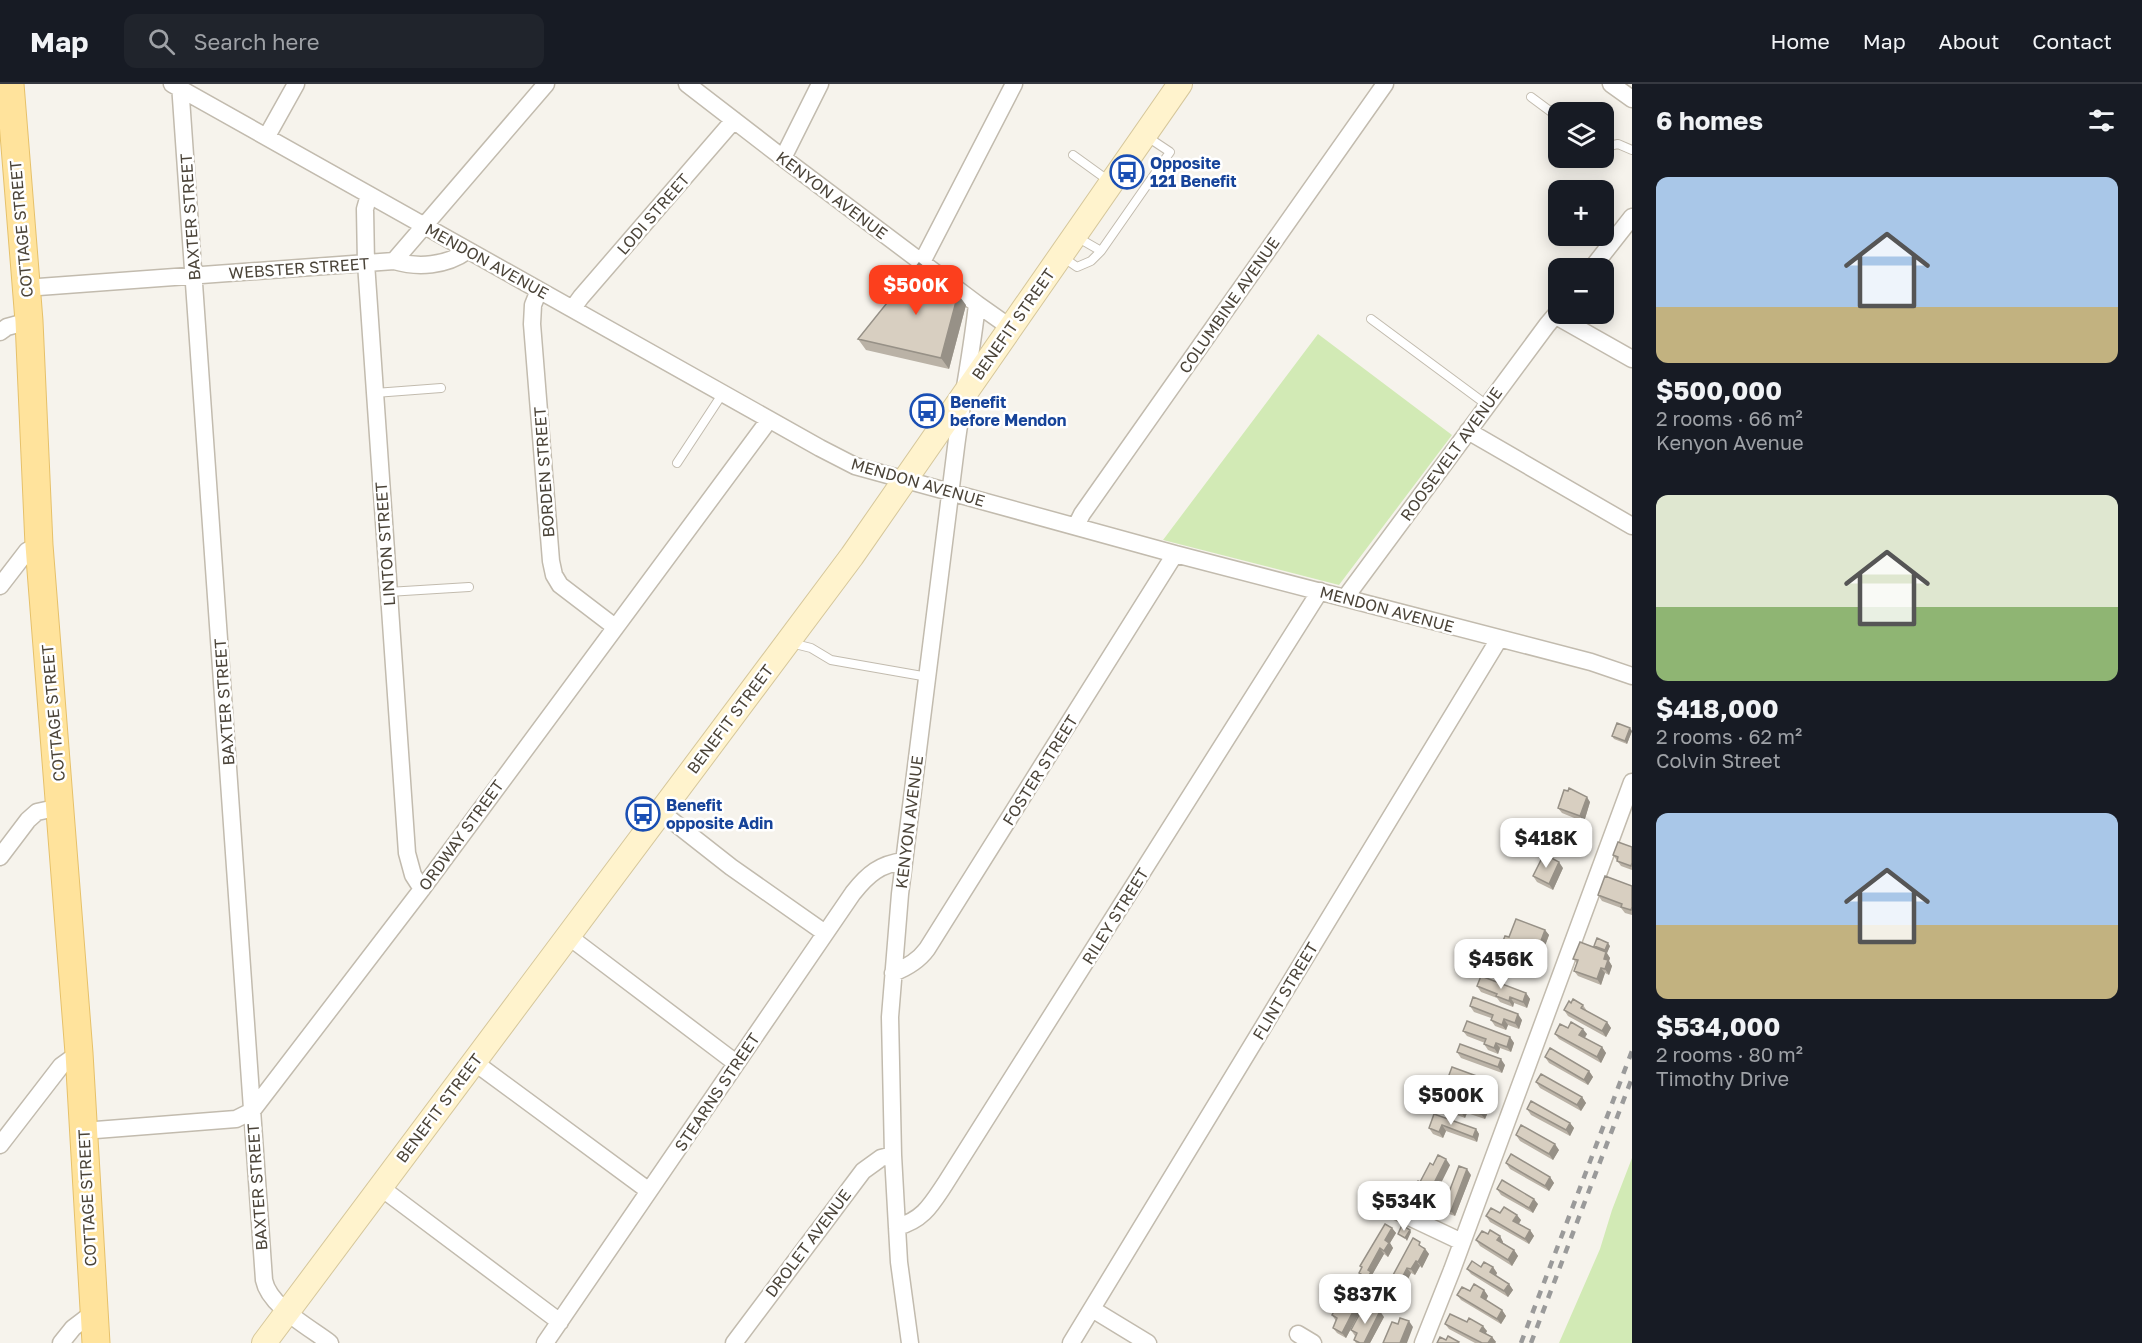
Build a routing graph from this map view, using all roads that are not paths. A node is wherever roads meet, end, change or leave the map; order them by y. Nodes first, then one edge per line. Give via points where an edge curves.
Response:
1 (10, 84) edge
2 (296, 84) edge
3 (546, 84) edge
4 (687, 84) edge
5 (820, 84) edge
6 (1014, 84) edge
7 (1180, 84) edge
8 (1385, 84) edge
9 (1611, 84) edge
10 (177, 85) edge
11 (1531, 97) dead end
12 (1632, 99) edge
13 (1548, 110) edge
14 (734, 120) junction
15 (1145, 135) junction
16 (267, 136) junction
17 (1614, 145) edge
18 (1632, 150) edge
19 (1073, 155) dead end
20 (783, 158) junction
21 (1112, 183) junction
22 (369, 195) junction
23 (1632, 217) edge
24 (424, 227) junction
25 (1075, 236) junction
26 (467, 251) junction
27 (1101, 252) junction
28 (1061, 256) junction
29 (1600, 258) edge
30 (394, 261) junction
31 (922, 262) junction
32 (366, 263) junction
33 (194, 275) junction
34 (25, 288) junction
35 (539, 290) junction
36 (976, 304) junction
37 (573, 308) junction
38 (1371, 319) dead end
39 (29, 321) junction
40 (1548, 324) edge
41 (1574, 324) edge
42 (1011, 328) junction
43 (0, 332) edge
44 (1632, 359) edge
45 (441, 388) dead end
46 (375, 393) junction
47 (723, 393) junction
48 (963, 397) junction
49 (1487, 405) junction
50 (769, 420) junction
51 (1468, 431) junction
52 (677, 463) dead end
53 (906, 480) junction
54 (950, 492) junction
55 (1076, 526) junction
56 (1632, 526) edge
57 (39, 545) junction
58 (1175, 554) junction
59 (0, 586) edge
60 (469, 587) dead end
61 (1320, 591) junction
62 (388, 592) junction
63 (1345, 598) junction
64 (615, 627) junction
65 (1499, 639) junction
66 (788, 642) junction
67 (1632, 676) edge
68 (928, 677) junction
69 (1632, 782) edge
70 (60, 807) junction
71 (661, 812) junction
72 (0, 857) edge
73 (904, 861) junction
74 (422, 889) junction
75 (825, 933) junction
76 (568, 936) junction
77 (893, 974) junction
78 (78, 1053) junction
79 (474, 1062) junction
80 (736, 1063) junction
81 (252, 1111) junction
82 (83, 1131) junction
83 (0, 1145) edge
84 (893, 1155) junction
85 (380, 1187) junction
86 (649, 1191) junction
87 (1369, 1198) dead end
88 (897, 1227) junction
89 (1462, 1242) junction
90 (1092, 1309) junction
91 (287, 1311) junction
92 (94, 1312) junction
93 (560, 1322) junction
94 (1298, 1334) dead end
95 (62, 1343) edge
96 (96, 1343) edge
97 (264, 1343) edge
98 (330, 1343) edge
99 (545, 1343) edge
100 (734, 1343) edge
101 (910, 1343) edge
102 (1071, 1343) edge
103 (1148, 1343) edge
104 (1313, 1343) edge
105 (1423, 1343) edge

1 - 34 main road, COTTAGE STREET
2 - 16 street
3 - 24 street, WEBSTER STREET
4 - 14 street, KENYON AVENUE
5 - 20 street
6 - 31 street
7 - 15 street, BENEFIT STREET
8 - 55 street, COLUMBINE AVENUE
9 - 12 street
10 - 16 street, MENDON AVENUE
10 - 33 street, BAXTER STREET
11 - 13 lane
14 - 20 street, KENYON AVENUE
14 - 37 street, LODI STREET
15 - 21 street, BENEFIT STREET
15 - 27 lane via 1170,152
16 - 22 street, MENDON AVENUE
17 - 18 lane
19 - 21 lane
20 - 31 street, KENYON AVENUE
21 - 25 street, BENEFIT STREET
22 - 24 street, MENDON AVENUE
22 - 32 street, LINTON STREET via 365,209
23 - 29 street
24 - 26 street, MENDON AVENUE
24 - 30 street, WEBSTER STREET
25 - 27 lane
25 - 28 street, BENEFIT STREET
26 - 30 street, WEBSTER STREET via 454,260 430,264
26 - 35 street, MENDON AVENUE
27 - 28 lane via 1077,267
28 - 42 street, BENEFIT STREET
30 - 32 street, WEBSTER STREET
31 - 36 street, KENYON AVENUE
32 - 33 street, WEBSTER STREET
32 - 46 street, LINTON STREET
33 - 34 street, WEBSTER STREET
33 - 81 street, BAXTER STREET
34 - 39 main road, COTTAGE STREET
35 - 37 street, MENDON AVENUE
35 - 64 street, BORDEN STREET via 532,324 554,575 560,585
36 - 42 street, KENYON AVENUE
36 - 48 street, KENYON AVENUE
37 - 47 street, MENDON AVENUE
38 - 49 lane
39 - 43 street
39 - 57 main road, COTTAGE STREET
40 - 49 street, ROOSEVELT AVENUE
41 - 44 street
42 - 48 street, BENEFIT STREET
45 - 46 lane
46 - 62 street, LINTON STREET
47 - 50 street, MENDON AVENUE
47 - 52 lane
48 - 53 street, BENEFIT STREET
48 - 54 street, KENYON AVENUE
49 - 51 street, ROOSEVELT AVENUE
50 - 53 street, MENDON AVENUE via 855,466
50 - 64 street, ORDWAY STREET
51 - 56 street
51 - 63 street, ROOSEVELT AVENUE
53 - 54 street, MENDON AVENUE
53 - 66 street, BENEFIT STREET
54 - 55 street, MENDON AVENUE
54 - 68 street, KENYON AVENUE
55 - 58 street, MENDON AVENUE
57 - 59 street via 27,551
57 - 70 main road, COTTAGE STREET
58 - 61 street, MENDON AVENUE
58 - 77 street, FOSTER STREET via 923,955
60 - 62 lane
61 - 63 street, MENDON AVENUE
61 - 88 street, RILEY STREET via 945,1184 922,1216
62 - 74 street, LINTON STREET via 407,853 412,875
63 - 65 street, MENDON AVENUE
64 - 74 street, ORDWAY STREET
65 - 67 street, MENDON AVENUE
65 - 90 street, FLINT STREET
66 - 68 lane via 811,648 831,660
66 - 71 street, BENEFIT STREET
68 - 73 street, KENYON AVENUE
69 - 89 street
70 - 72 street via 37,812
70 - 78 main road, COTTAGE STREET
71 - 75 street
71 - 76 street, BENEFIT STREET
73 - 75 street, STEARNS STREET via 871,872
73 - 77 street, KENYON AVENUE
74 - 81 street, ORDWAY STREET
75 - 80 street, STEARNS STREET
76 - 79 street, BENEFIT STREET
76 - 80 street
77 - 84 street, KENYON AVENUE
78 - 82 main road, COTTAGE STREET
78 - 83 street via 61,1066
79 - 85 street, BENEFIT STREET
79 - 86 street
80 - 86 street, STEARNS STREET
81 - 82 street via 236,1119
81 - 91 street, BAXTER STREET via 265,1288
82 - 92 main road, COTTAGE STREET
84 - 88 street, KENYON AVENUE
84 - 100 street, DROLET AVENUE via 863,1171
85 - 91 street, BENEFIT STREET
85 - 93 street
86 - 93 street, STEARNS STREET
87 - 89 street
88 - 101 street, KENYON AVENUE
89 - 105 street
90 - 102 street, FLINT STREET
90 - 103 street
91 - 97 street, BENEFIT STREET
91 - 98 street, BAXTER STREET
92 - 95 street via 73,1328
92 - 96 main road, COTTAGE STREET
93 - 99 street, STEARNS STREET
94 - 104 street

